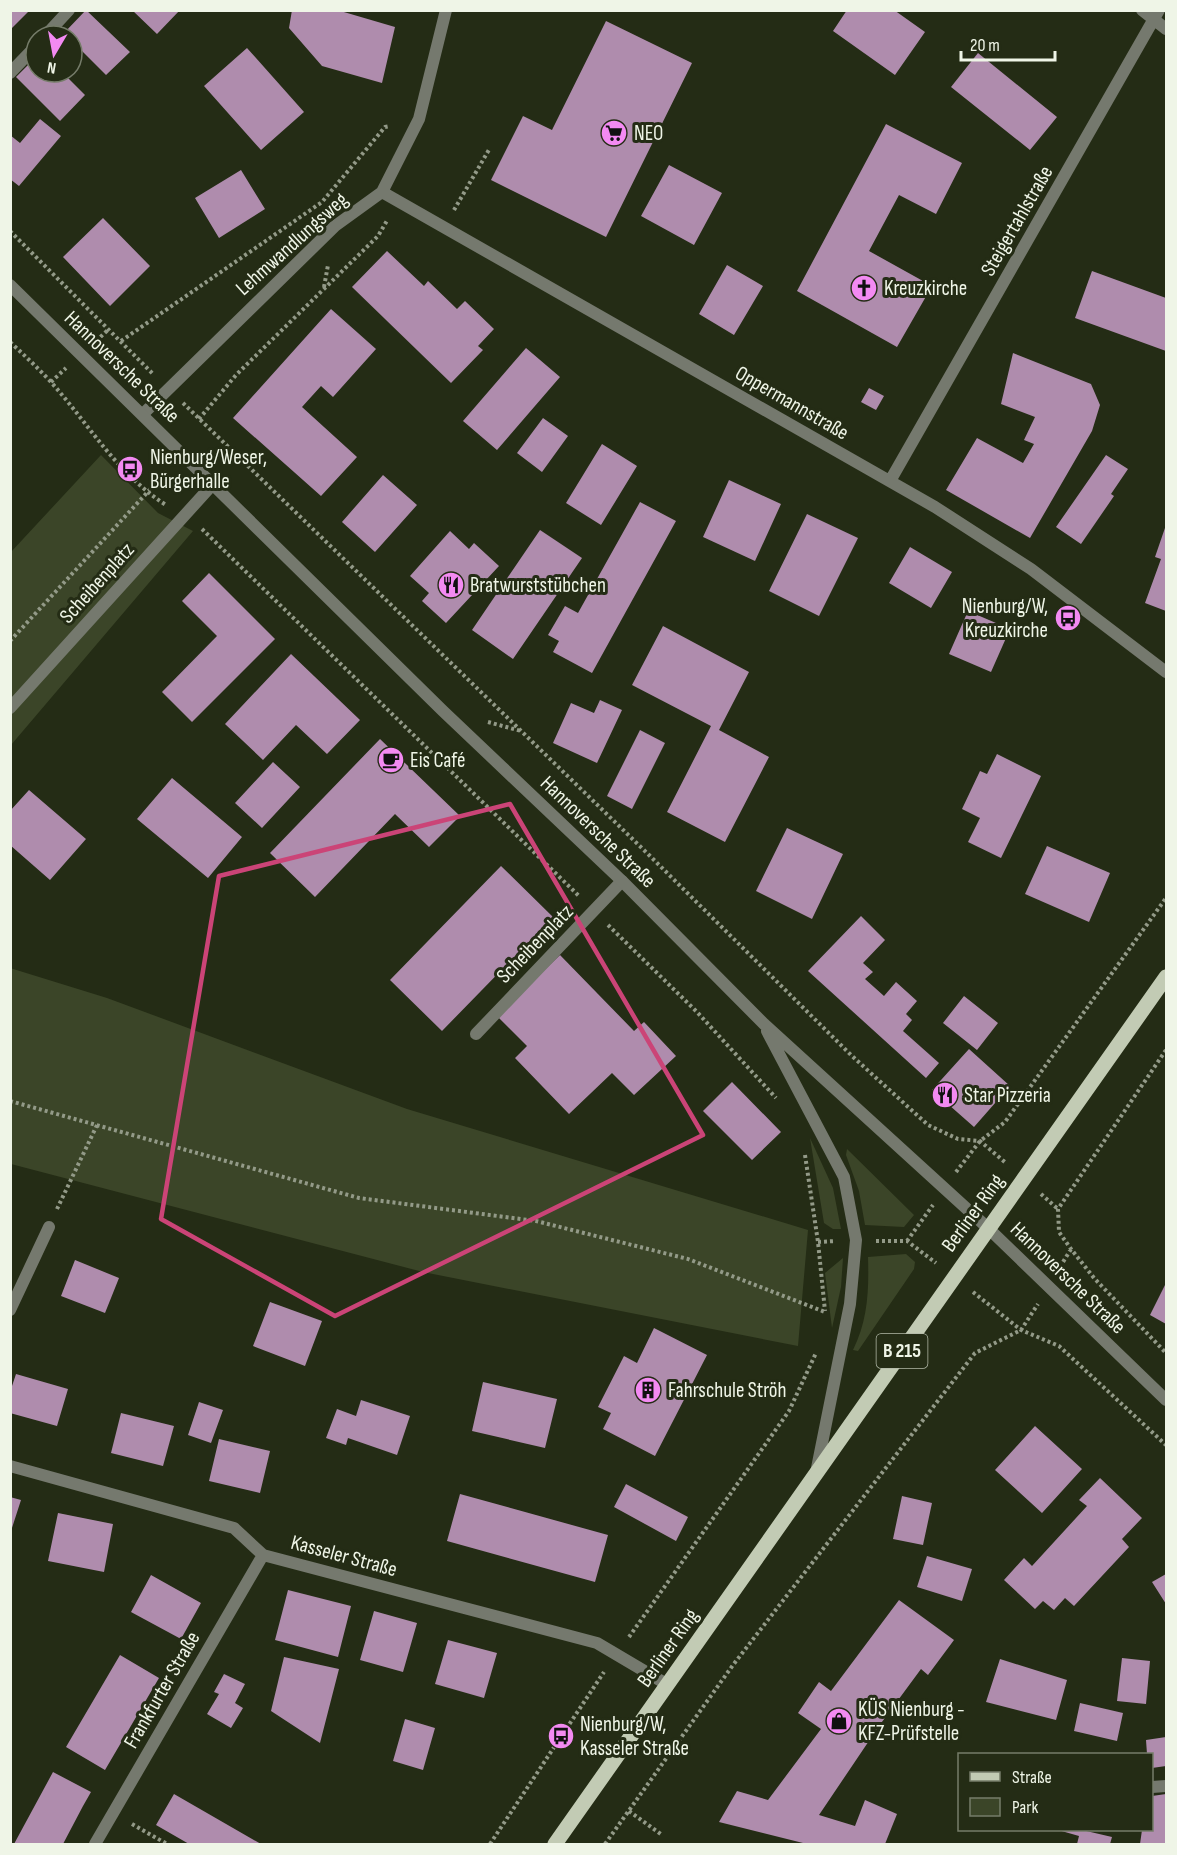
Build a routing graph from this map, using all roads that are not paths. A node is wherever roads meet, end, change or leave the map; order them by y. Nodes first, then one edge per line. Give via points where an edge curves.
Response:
1 (69, 10) edge
2 (446, 10) edge
3 (1142, 10) edge
4 (1157, 15) edge
5 (56, 24) edge
6 (1167, 29) edge
7 (24, 58) edge
8 (10, 73) edge
9 (382, 192) junction
10 (10, 285) edge
11 (143, 414) junction
12 (891, 482) junction
13 (213, 484) junction
14 (1167, 672) edge
15 (10, 708) edge
16 (622, 881) junction
17 (1167, 977) edge
18 (764, 1024) junction
19 (476, 1034) dead end
20 (49, 1227) road end
21 (989, 1229) junction
22 (10, 1310) edge
23 (1167, 1400) edge
24 (10, 1466) edge
25 (816, 1474) junction
26 (263, 1555) junction
27 (668, 1685) junction
28 (95, 1845) edge
29 (555, 1845) edge

1 - 5 street
2 - 9 street, Lehmwandlungsweg via 419,119
3 - 4 street
4 - 6 street
4 - 12 street, Steigertahlstraße
7 - 8 street
9 - 11 street, Lehmwandlungsweg via 335,225
9 - 12 street, Oppermannstraße
10 - 11 street, Hannoversche Straße
11 - 13 street, Hannoversche Straße
12 - 14 street, Oppermannstraße via 1031,570
13 - 15 street, Scheibenplatz
13 - 16 street, Hannoversche Straße
16 - 18 street, Hannoversche Straße
16 - 19 street, Scheibenplatz
17 - 21 main road, Berliner Ring / B 215
18 - 21 street, Hannoversche Straße
18 - 25 street, Berliner Ring via 844,1177 856,1240 850,1304
20 - 22 street
21 - 23 street, Hannoversche Straße
21 - 25 main road, Berliner Ring / B 215
24 - 26 street, Kasseler Straße via 234,1528
25 - 27 main road, Berliner Ring / B 215
26 - 27 street, Kasseler Straße via 597,1643
26 - 28 street, Frankfurter Straße
27 - 29 main road, Berliner Ring / B 215

